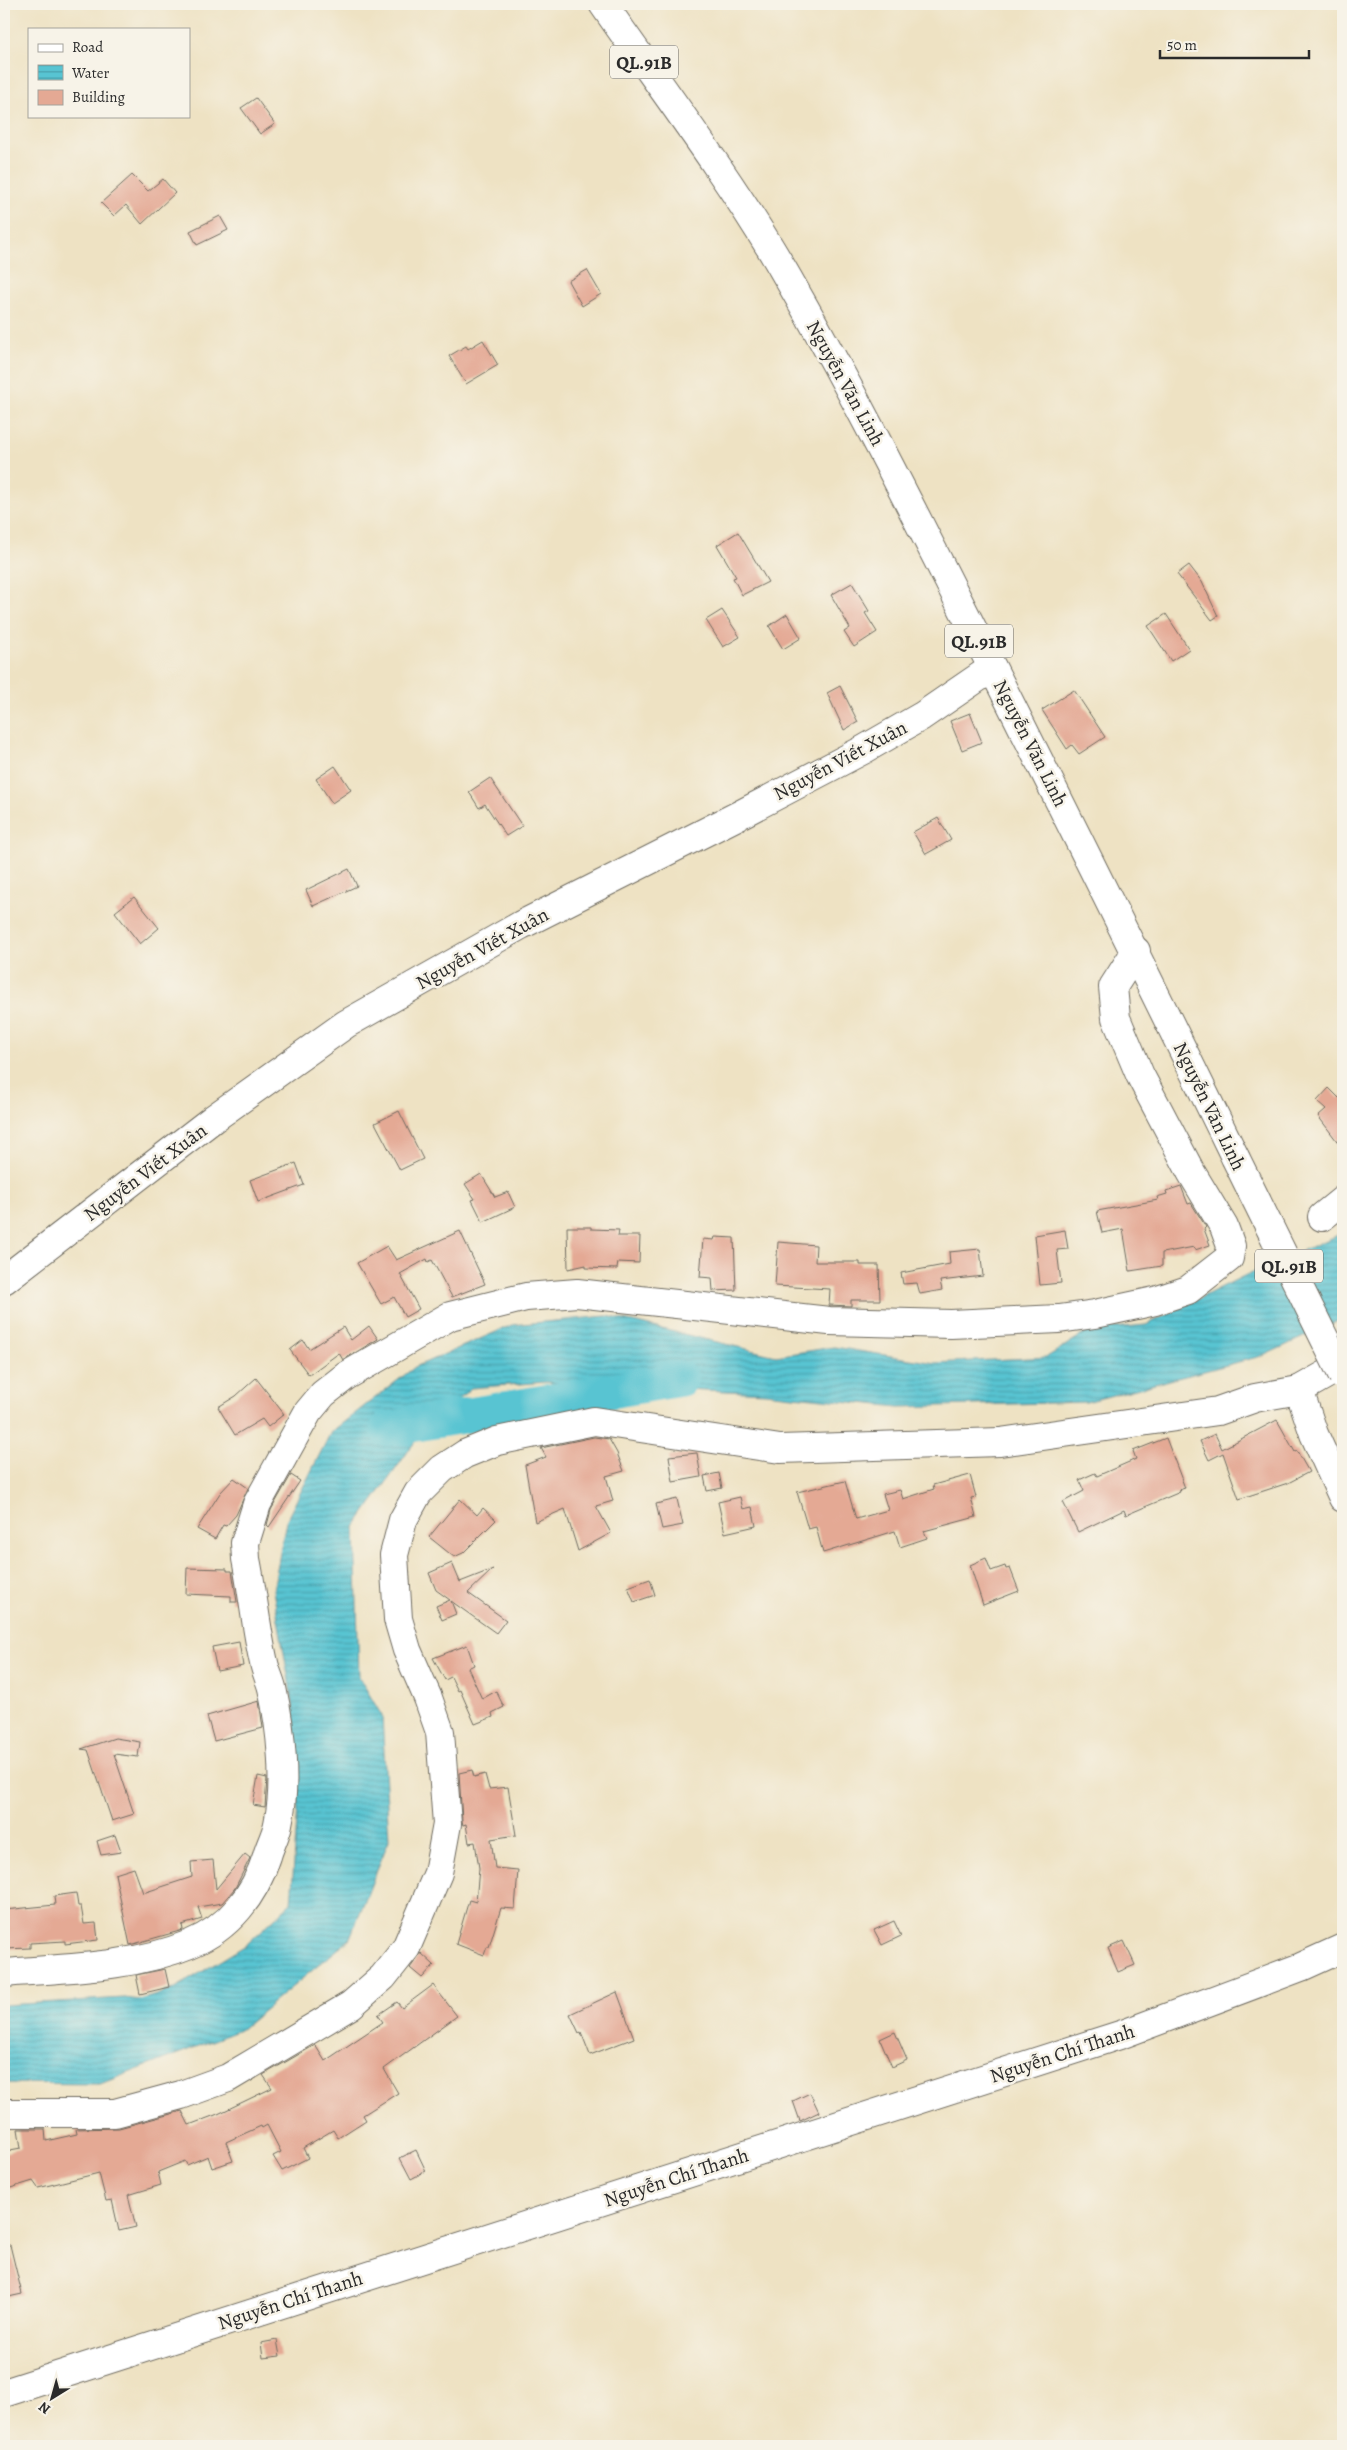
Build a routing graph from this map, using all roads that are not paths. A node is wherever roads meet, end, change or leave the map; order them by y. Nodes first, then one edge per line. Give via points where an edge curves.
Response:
1 (604, 4) edge
2 (992, 668) junction
3 (1136, 951) junction
4 (1343, 1200) edge
5 (1322, 1217) dead end
6 (4, 1280) edge
7 (1343, 1365) edge
8 (1343, 1376) edge
9 (1299, 1390) junction
10 (1343, 1498) edge
11 (1343, 1948) edge
12 (4, 1972) edge
13 (4, 2113) edge
14 (4, 2393) edge

1 - 2 main road, Nguyễn Văn Linh / QL.91B via 776,258 908,497
2 - 3 main road, Nguyễn Văn Linh / QL.91B
2 - 6 main road, Nguyễn Viết Xuân via 922,716 863,750 521,925 346,1024 213,1119
3 - 8 main road, Nguyễn Văn Linh / QL.91B, bridge
3 - 12 main road via 1113,986 1116,1018 1149,1093 1224,1227 1231,1246 1229,1258 1216,1270 1188,1290 1156,1301 1104,1312 951,1324 829,1322 577,1293 526,1297 450,1316 397,1346 346,1376 323,1394 308,1412 273,1472 250,1522 245,1542 246,1559 264,1663 272,1688 282,1797 278,1825 261,1876 250,1896 214,1931 191,1944 169,1951 96,1966
4 - 5 main road
7 - 9 main road
9 - 10 main road
9 - 13 main road via 1255,1398 1218,1411 1000,1442 780,1448 594,1422 497,1441 465,1454 442,1469 418,1493 403,1520 394,1555 398,1619 440,1732 447,1815 438,1873 406,1948 383,1977 351,2005 228,2078 114,2113
11 - 14 main road, Nguyễn Chí Thanh via 1123,2034

